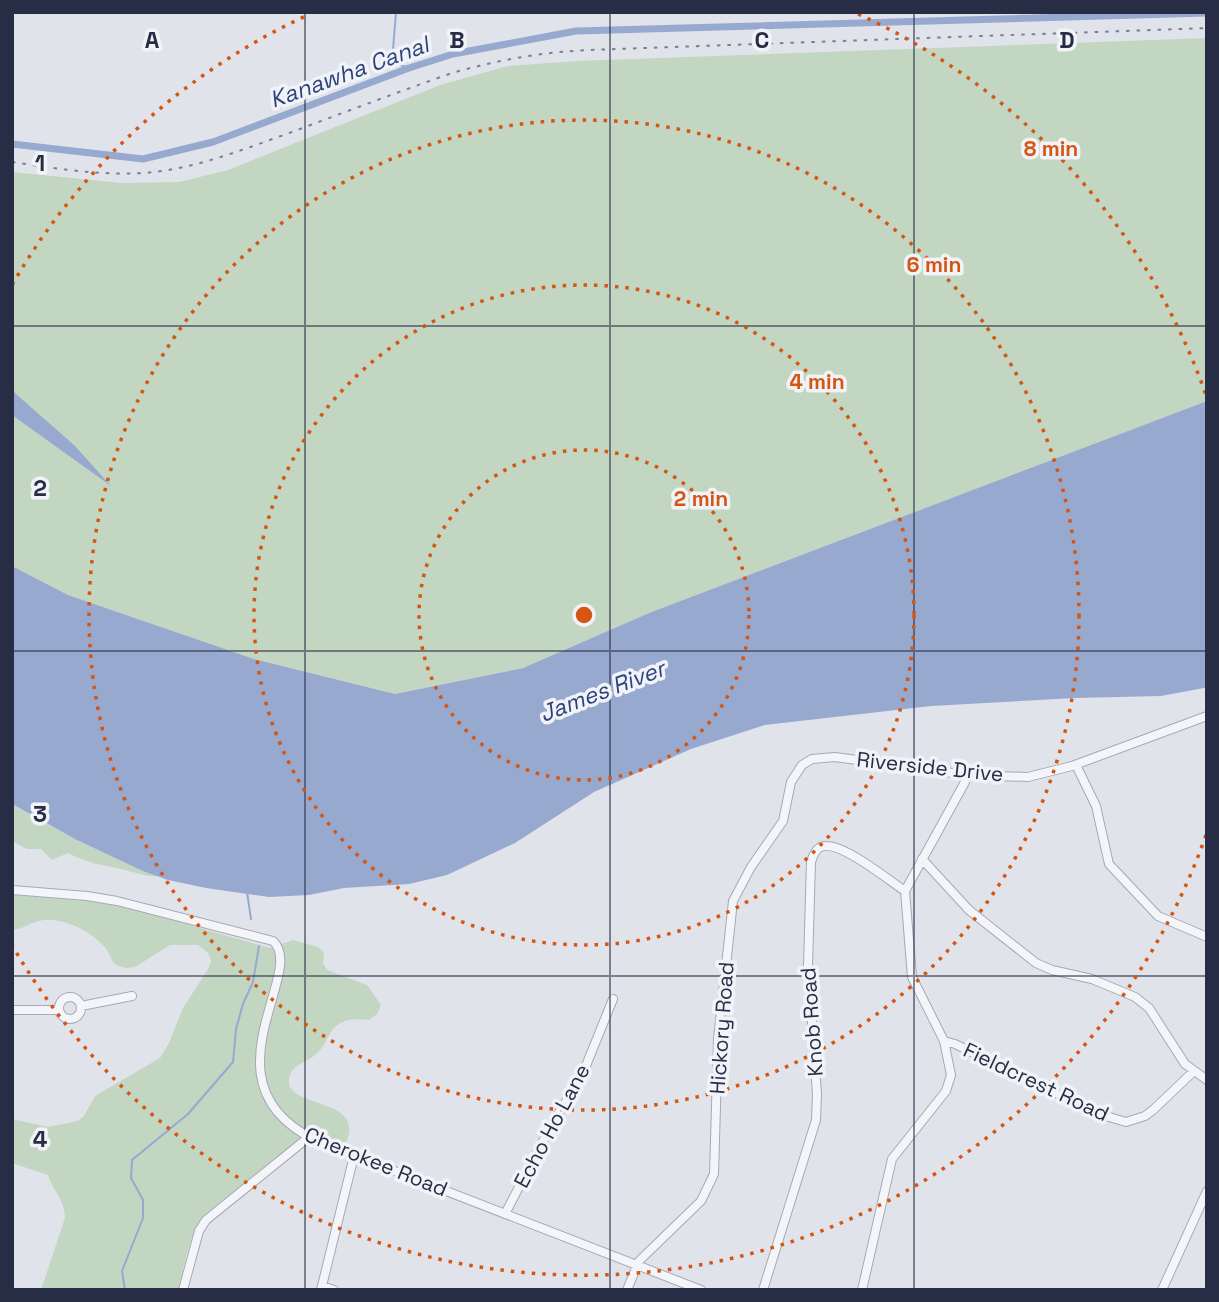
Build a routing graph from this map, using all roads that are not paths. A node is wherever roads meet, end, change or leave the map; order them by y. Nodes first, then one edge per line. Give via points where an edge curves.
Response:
1 (1207, 716) edge
2 (812, 759) joint
3 (1076, 765) junction
4 (967, 775) junction
5 (922, 859) junction
6 (12, 890) edge
7 (905, 891) junction
8 (1207, 937) edge
9 (132, 996) dead end
10 (613, 999) dead end
11 (80, 1006) junction
12 (12, 1010) edge
13 (58, 1010) junction
14 (944, 1041) junction
15 (1194, 1071) junction
16 (1207, 1080) edge
17 (309, 1137) junction
18 (354, 1156) junction
19 (1207, 1192) edge
20 (505, 1214) junction
21 (636, 1266) junction
22 (321, 1288) edge
23 (183, 1290) edge
24 (334, 1290) edge
25 (627, 1290) edge
26 (701, 1290) edge
27 (763, 1290) edge
28 (862, 1290) edge
29 (1162, 1290) edge

1 - 3 street, Riverside Drive
2 - 4 street, Riverside Drive via 835,757
2 - 21 street, Hickory Road via 794,775 783,821 733,901 719,1039 714,1174 701,1201
3 - 4 street, Riverside Drive via 1028,776
3 - 8 street via 1096,806 1109,864 1158,916
4 - 5 street
5 - 7 street
5 - 15 street via 969,911 1036,963 1135,997 1149,1008 1172,1047
6 - 17 street, Cherokee Road via 117,901 273,941 282,962 262,1034 261,1073 277,1111
7 - 14 street via 912,977
7 - 27 street, Knob Road via 853,855 829,845 821,846 811,862 808,965 816,1120
9 - 11 street
10 - 20 street, Echo Ho Lane via 581,1078
11 - 13 street via 76,999 65,998
11 - 13 street via 72,1019 65,1019
12 - 13 street
14 - 15 street, Fieldcrest Road via 1125,1122 1145,1116
14 - 28 street via 951,1075 946,1091 892,1159
15 - 16 street
17 - 18 street, Cherokee Road
17 - 23 street via 206,1220
18 - 20 street, Cherokee Road
18 - 22 street
19 - 29 street
20 - 21 street, Cherokee Road
21 - 25 street, Hickory Road
21 - 26 street, Cherokee Road
22 - 24 street

